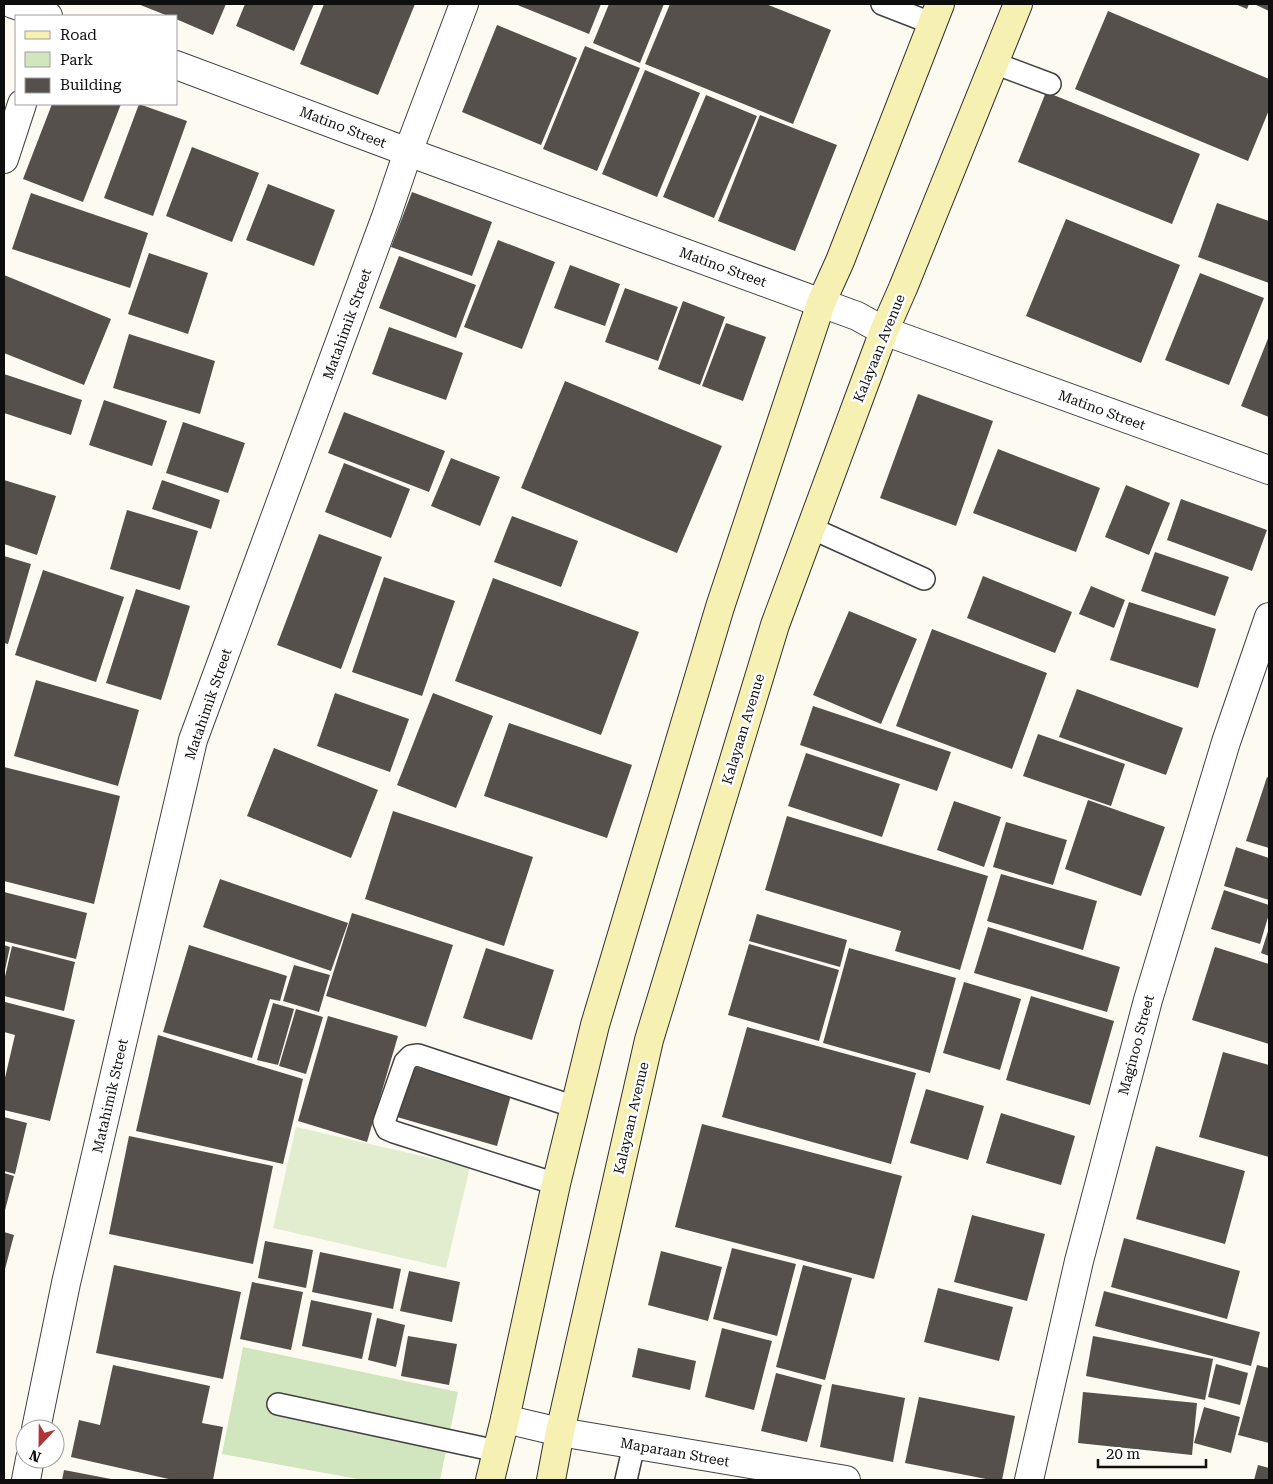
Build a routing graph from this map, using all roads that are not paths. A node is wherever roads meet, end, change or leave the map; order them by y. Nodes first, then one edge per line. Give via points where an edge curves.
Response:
1 (13, 4) edge
2 (464, 4) edge
3 (882, 4) edge
4 (1018, 4) edge
5 (935, 13) edge
6 (45, 15) edge
7 (994, 63) junction
8 (178, 65) edge
9 (1050, 84) dead end
10 (22, 105) edge
11 (408, 152) junction
12 (4, 159) edge
13 (821, 303) junction
14 (884, 331) junction
15 (1269, 470) edge
16 (811, 528) junction
17 (924, 580) dead end
18 (1269, 617) edge
19 (575, 1107) junction
20 (556, 1184) junction
21 (278, 1404) dead end
22 (38, 1419) edge
23 (506, 1419) junction
24 (560, 1432) junction
25 (634, 1445) junction
26 (497, 1451) junction
27 (490, 1480) edge
28 (551, 1480) edge
29 (626, 1480) edge
30 (846, 1480) edge
31 (1030, 1480) edge

1 - 6 street
2 - 11 street, Matahimik Street
3 - 5 lane
4 - 7 main road, Kalayaan Avenue
5 - 13 main road
7 - 9 lane
7 - 14 main road, Kalayaan Avenue
8 - 11 street, Matino Street
10 - 12 street
11 - 13 street, Matino Street
11 - 22 street, Matahimik Street via 193,740 66,1283
13 - 14 street, Matino Street via 857,316
13 - 19 main road via 720,606 595,1025
14 - 15 street, Matino Street
14 - 16 main road, Kalayaan Avenue
16 - 17 lane
16 - 24 main road, Kalayaan Avenue via 775,625 649,1040
18 - 31 street, Maginoo Street via 1226,742 1148,1000 1079,1261
19 - 20 main road
19 - 20 lane via 418,1055 404,1062 384,1122 387,1129 394,1132
20 - 23 main road
21 - 26 lane
23 - 24 street, Maparaan Street
23 - 26 main road
24 - 25 street, Maparaan Street
24 - 28 main road, Kalayaan Avenue
25 - 29 lane
25 - 30 street, Maparaan Street
26 - 27 main road

